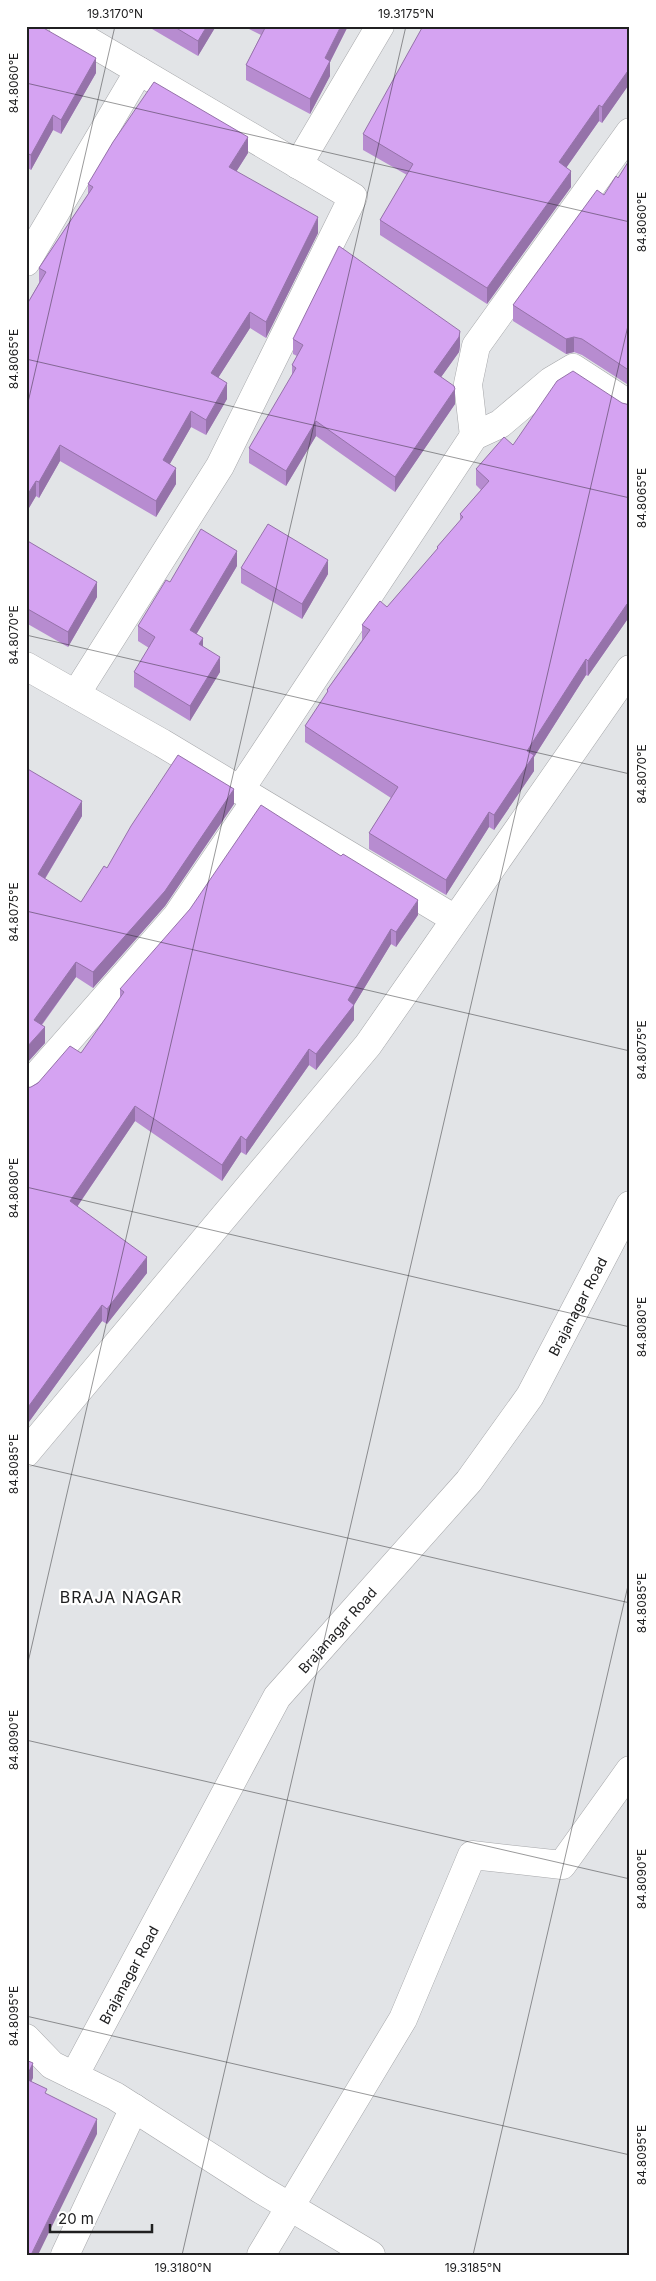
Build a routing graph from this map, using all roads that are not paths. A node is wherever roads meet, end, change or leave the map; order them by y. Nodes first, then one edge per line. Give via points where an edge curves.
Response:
1 (63, 26) edge
2 (380, 26) edge
3 (140, 71) junction
4 (630, 132) edge
5 (298, 165) junction
6 (26, 262) edge
7 (630, 405) edge
8 (474, 436) junction
9 (630, 669) edge
10 (33, 679) edge
11 (76, 694) junction
12 (248, 795) junction
13 (455, 919) junction
14 (26, 1088) edge
15 (630, 1206) edge
16 (26, 1453) edge
17 (630, 1770) edge
18 (26, 2038) edge
19 (74, 2076) junction
20 (134, 2108) junction
21 (290, 2207) junction
22 (65, 2255) edge
23 (261, 2255) edge
24 (371, 2255) edge

1 - 3 street
2 - 5 street
3 - 5 street
3 - 6 street
4 - 8 street via 476,346 468,384
5 - 11 street via 352,197 220,466
7 - 8 street via 572,368 551,381 500,424
8 - 12 street
9 - 13 street
10 - 11 street
11 - 12 street
12 - 13 street
12 - 14 street via 177,916
13 - 16 street via 368,1045
15 - 19 street, Brajanagar Road via 530,1396 468,1481 277,1697
17 - 21 street via 562,1864 472,1856 403,2018
18 - 19 street via 52,2065
19 - 20 street
20 - 21 street
20 - 22 street
21 - 23 street
21 - 24 street

